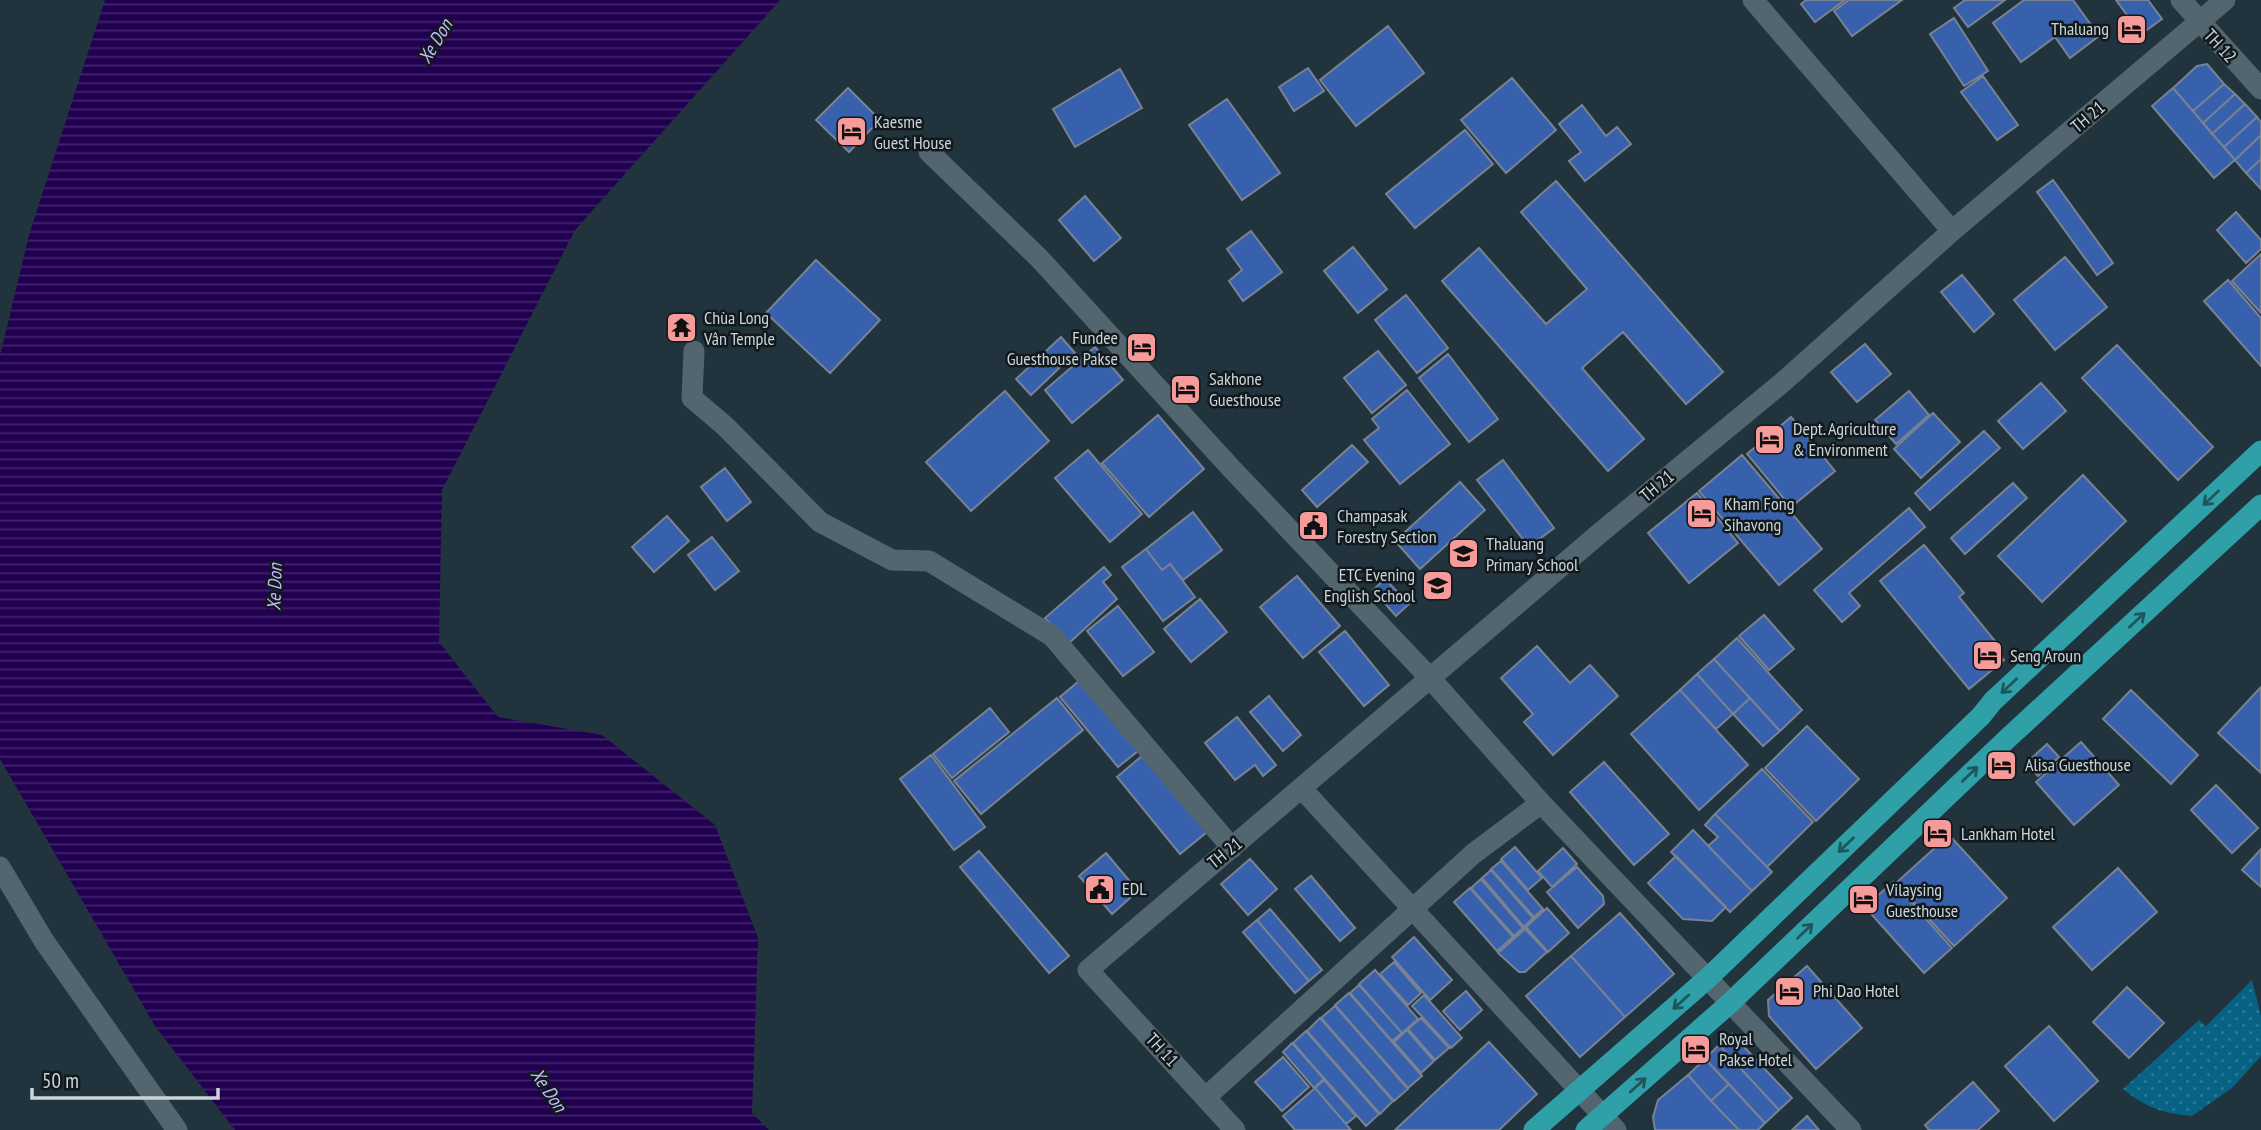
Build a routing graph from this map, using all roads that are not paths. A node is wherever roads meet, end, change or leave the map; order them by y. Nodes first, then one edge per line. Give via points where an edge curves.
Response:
1 (1753, 0) edge
2 (2181, 0) edge
3 (2225, 0) edge
4 (2198, 23) junction
5 (2261, 89) edge
6 (929, 152) dead end
7 (1952, 231) junction
8 (694, 351) dead end
9 (2261, 451) edge
10 (2261, 505) edge
11 (1430, 678) junction
12 (1303, 790) junction
13 (1541, 803) junction
14 (1232, 848) junction
15 (0, 867) edge
16 (1412, 910) junction
17 (1088, 970) joint
18 (1708, 978) junction
19 (1730, 1003) junction
20 (1583, 1091) junction
21 (1206, 1097) junction
22 (1602, 1125) edge
23 (177, 1130) edge
24 (1235, 1130) edge
25 (1534, 1130) edge
26 (1851, 1130) edge

1 - 7 street
2 - 4 street, TH 12
3 - 4 street, TH 21
4 - 5 street, TH 12
4 - 7 street, TH 21
6 - 11 street via 1039,258
7 - 11 street, TH 21 via 1783,382
8 - 14 street via 692,398 820,522 892,560 929,561 1052,636
9 -> 18 highway via 1993,701
19 -> 10 highway
11 - 12 street, TH 21
11 - 13 street
12 - 14 street, TH 21
12 - 16 street
13 - 16 street via 1473,854
13 - 18 street
14 - 17 street, TH 21
15 - 23 street via 44,941
16 - 20 street
16 - 21 street
17 - 21 street, TH 11
18 - 19 street
18 -> 20 highway
22 -> 19 highway
19 - 26 street
20 - 22 street
20 - 25 highway
21 - 24 street, TH 11

